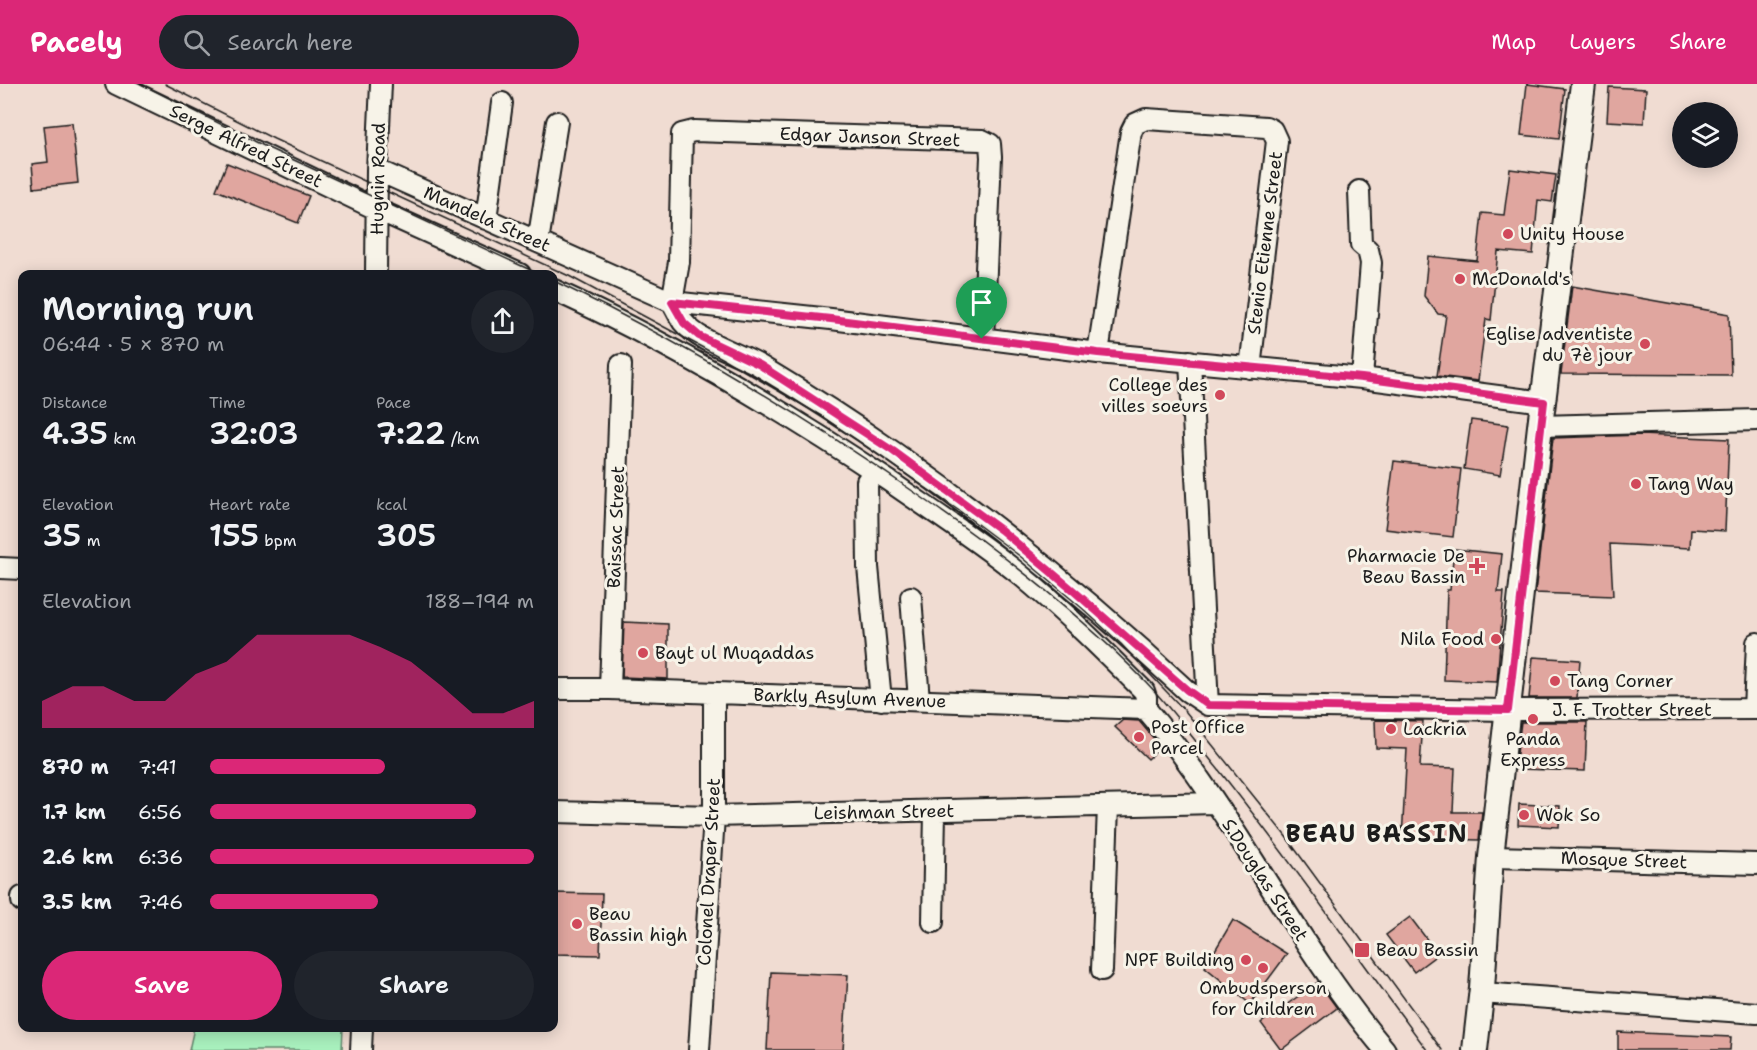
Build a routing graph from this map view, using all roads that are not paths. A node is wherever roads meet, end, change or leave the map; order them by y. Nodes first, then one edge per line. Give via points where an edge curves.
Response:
1 (116, 84) edge
2 (381, 84) edge
3 (1583, 84) edge
4 (502, 103) dead end
5 (557, 122) dead end
6 (377, 170) junction
7 (1359, 191) dead end
8 (376, 209) junction
9 (486, 219) junction
10 (538, 242) junction
11 (376, 270) edge
12 (511, 270) edge
13 (558, 292) edge
14 (672, 302) junction
15 (982, 339) junction
16 (1098, 353) junction
17 (1190, 361) junction
18 (621, 364) dead end
19 (1250, 368) junction
20 (1362, 378) junction
21 (1544, 402) junction
22 (1757, 420) edge
23 (1540, 426) junction
24 (867, 481) dead end
25 (0, 568) edge
26 (18, 569) edge
27 (911, 597) dead end
28 (1757, 643) edge
29 (558, 689) edge
30 (610, 689) junction
31 (714, 693) junction
32 (881, 700) junction
33 (919, 700) junction
34 (1208, 705) junction
35 (1146, 709) junction
36 (1508, 710) junction
37 (1755, 710) edge
38 (1215, 803) junction
39 (1108, 806) junction
40 (935, 811) junction
41 (558, 812) edge
42 (714, 816) junction
43 (1491, 856) junction
44 (1757, 864) edge
45 (933, 922) dead end
46 (1102, 970) dead end
47 (1481, 993) junction
48 (1757, 1013) edge
49 (1478, 1024) junction
50 (362, 1032) edge
51 (361, 1050) edge
52 (699, 1050) edge
53 (1385, 1050) edge
54 (1475, 1050) edge
55 (1491, 1050) edge

1 - 8 street, Serge Alfred Street
2 - 6 street, Hugnin Road
3 - 21 main road
4 - 9 street
5 - 10 street
6 - 8 street, Hugnin Road
6 - 9 street, Mandela Street
7 - 20 street via 1361,244 1368,250 1371,263
8 - 11 street, Hugnin Road
8 - 12 street, Serge Alfred Street
9 - 10 street, Mandela Street
10 - 14 street, Mandela Street
13 - 35 street, S.Douglas Street via 758,397 981,544 1096,643 1144,691
14 - 15 street
14 - 15 street, Edgar Janson Street via 679,262 682,134 694,131 982,140 990,144 991,157
14 - 34 street via 684,323 699,336 760,365 893,451 1001,530
15 - 16 street
16 - 17 street
16 - 19 street, Stenio Etienne Street via 1135,124 1146,119 1266,127 1277,141
17 - 19 street
17 - 34 street
18 - 30 street, Baissac Street
19 - 20 street
20 - 21 street
21 - 23 main road
22 - 23 street
23 - 36 main road
24 - 32 street via 868,567
25 - 26 street
27 - 33 street
28 - 37 street
29 - 30 street, Barkly Asylum Avenue
30 - 31 street, Barkly Asylum Avenue
31 - 32 street, Barkly Asylum Avenue
31 - 42 street, Colonel Draper Street
32 - 33 street, Barkly Asylum Avenue
33 - 35 street, Barkly Asylum Avenue
34 - 36 street
35 - 38 street, S.Douglas Street
36 - 37 street, J. F. Trotter Street
36 - 43 main road
38 - 39 street, Leishman Street
38 - 53 street, S.Douglas Street via 1281,906
39 - 40 street, Leishman Street
39 - 46 street
40 - 42 street, Leishman Street
40 - 45 street
41 - 42 street, Leishman Street
42 - 52 street, Colonel Draper Street
43 - 44 street, Mosque Street
43 - 47 main road
47 - 48 street
47 - 49 main road
49 - 54 main road
49 - 55 main road
50 - 51 street

